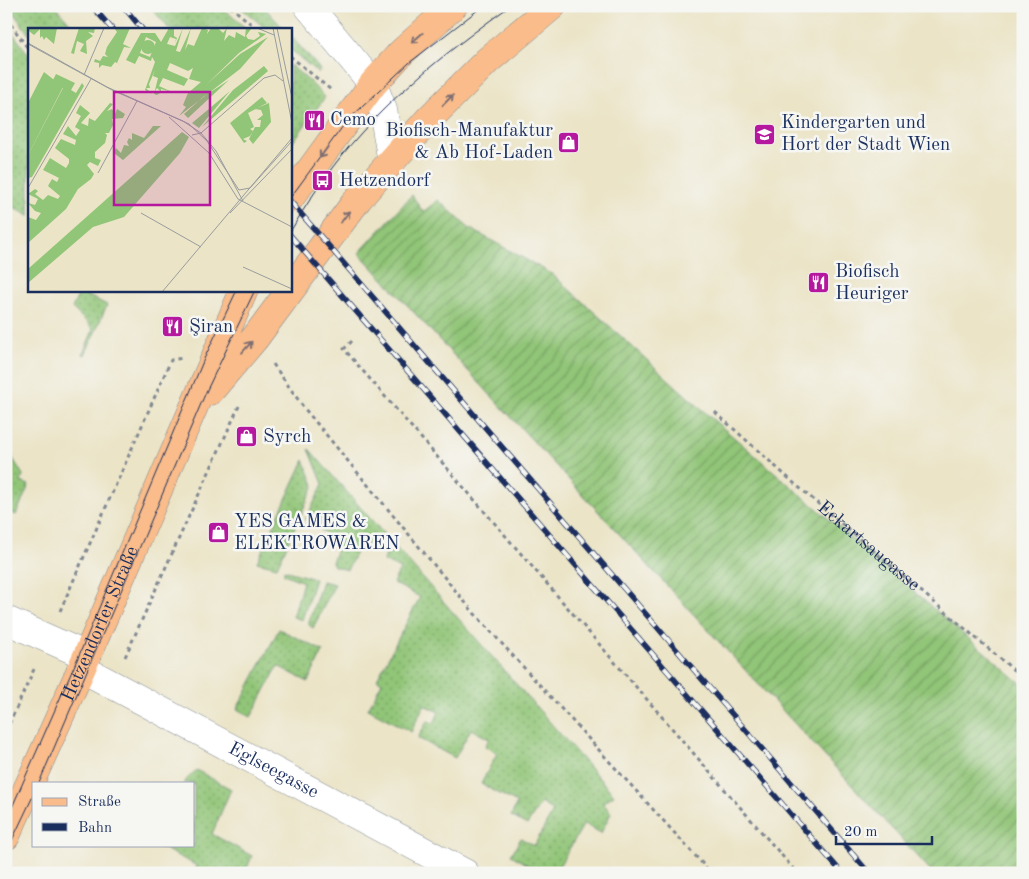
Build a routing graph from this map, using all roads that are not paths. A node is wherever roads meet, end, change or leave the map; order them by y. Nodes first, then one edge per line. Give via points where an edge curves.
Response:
1 (308, 6) edge
2 (453, 6) edge
3 (552, 6) edge
4 (373, 84) junction
5 (392, 162) junction
6 (291, 197) edge
7 (291, 289) edge
8 (244, 291) edge
9 (290, 291) edge
10 (192, 411) junction
11 (6, 620) edge
12 (84, 662) junction
13 (6, 836) edge
14 (465, 873) edge

1 - 4 street
2 -> 4 main road via 401,53
5 -> 3 main road, Hetzendorfer Straße via 428,120 487,61
4 - 5 street via 383,110
4 -> 6 main road
7 -> 5 main road, Hetzendorfer Straße via 358,199
8 - 10 main road, Hetzendorfer Straße
10 -> 9 main road, Hetzendorfer Straße via 255,338
10 - 12 main road, Hetzendorfer Straße
11 - 12 street, Eglseegasse via 48,638
12 - 13 main road, Hetzendorfer Straße
12 - 14 street, Eglseegasse via 112,685

